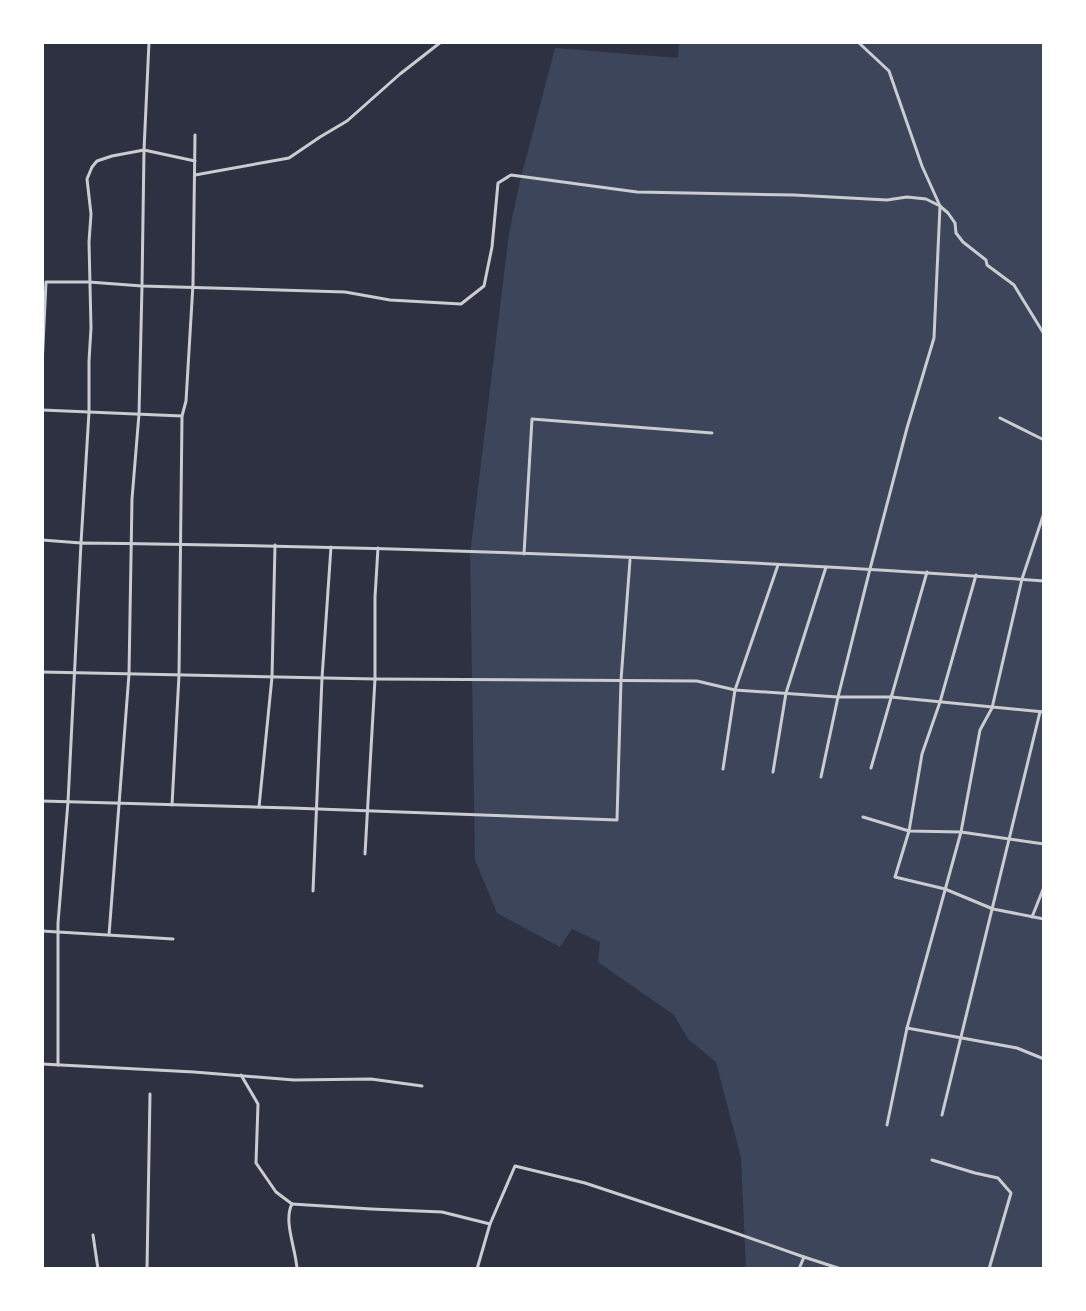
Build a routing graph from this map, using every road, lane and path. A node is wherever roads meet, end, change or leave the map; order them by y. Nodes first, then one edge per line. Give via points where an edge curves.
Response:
1 (149, 42) edge
2 (441, 42) edge
3 (858, 42) edge
4 (195, 135) dead end
5 (144, 150) junction
6 (195, 161) junction
7 (195, 175) junction
8 (940, 206) junction
9 (89, 282) junction
10 (142, 286) junction
11 (193, 289) junction
12 (1044, 334) edge
13 (42, 367) edge
14 (42, 410) edge
15 (89, 412) junction
16 (139, 414) junction
17 (182, 416) junction
18 (1000, 418) dead end
19 (712, 433) dead end
20 (1044, 440) edge
21 (1044, 513) edge
22 (42, 540) edge
23 (81, 543) junction
24 (132, 543) junction
25 (181, 544) junction
26 (275, 545) junction
27 (331, 546) junction
28 (378, 548) junction
29 (524, 554) junction
30 (630, 558) junction
31 (778, 565) junction
32 (826, 567) junction
33 (870, 569) junction
34 (927, 572) junction
35 (976, 575) junction
36 (1022, 579) junction
37 (1044, 581) edge
38 (42, 672) edge
39 (73, 673) junction
40 (129, 674) junction
41 (179, 675) junction
42 (272, 677) junction
43 (322, 678) junction
44 (375, 679) junction
45 (621, 680) junction
46 (735, 690) junction
47 (786, 693) junction
48 (838, 697) junction
49 (891, 697) junction
50 (940, 702) junction
51 (992, 708) junction
52 (1042, 712) edge
53 (871, 768) dead end
54 (723, 769) dead end
55 (773, 772) dead end
56 (821, 777) dead end
57 (42, 801) edge
58 (68, 802) junction
59 (118, 803) junction
60 (172, 805) junction
61 (259, 807) junction
62 (317, 809) junction
63 (368, 811) junction
64 (863, 817) dead end
65 (909, 831) junction
66 (961, 832) junction
67 (1008, 838) junction
68 (1044, 844) edge
69 (365, 854) dead end
70 (1044, 887) edge
71 (945, 889) junction
72 (313, 891) dead end
73 (993, 909) junction
74 (1032, 918) junction
75 (1044, 919) edge
76 (42, 931) edge
77 (58, 931) junction
78 (109, 935) junction
79 (173, 939) dead end
80 (907, 1028) junction
81 (959, 1038) junction
82 (1044, 1059) edge
83 (42, 1064) edge
84 (58, 1065) junction
85 (241, 1075) junction
86 (422, 1086) dead end
87 (150, 1094) dead end
88 (942, 1115) dead end
89 (887, 1125) dead end
90 (932, 1160) dead end
91 (292, 1204) junction
92 (490, 1224) junction
93 (93, 1235) dead end
94 (804, 1257) junction
95 (477, 1268) edge
96 (98, 1269) edge
97 (147, 1269) edge
98 (297, 1269) edge
99 (799, 1269) edge
100 (841, 1269) edge
101 (989, 1269) edge

1 - 5 street
2 - 7 street via 347,121 289,158
3 - 8 street via 889,71
4 - 6 street
5 - 6 street
5 - 9 street via 97,161 87,179
5 - 10 street
6 - 7 street
7 - 11 street
8 - 11 street via 907,197 637,192 511,175 498,183 484,286 461,304 345,292
8 - 12 street via 963,242 1014,285
8 - 33 street via 934,338
9 - 10 street
9 - 13 street via 46,282
9 - 15 street
10 - 11 street
10 - 16 street
11 - 17 street
14 - 15 street
15 - 16 street
15 - 23 street
16 - 17 street
16 - 24 street
17 - 25 street
18 - 20 street
19 - 29 street via 532,419
21 - 36 street
22 - 23 street
23 - 24 street
23 - 39 street
24 - 25 street
24 - 40 street
25 - 26 street
25 - 41 street
26 - 27 street
26 - 42 street
27 - 28 street
27 - 43 street
28 - 29 street
28 - 44 street
29 - 30 street
30 - 31 street
30 - 45 street
31 - 32 street
31 - 46 street
32 - 33 street
32 - 47 street
33 - 34 street
33 - 48 street
34 - 35 street
34 - 49 street
35 - 36 street
35 - 50 street
36 - 37 street
36 - 51 street
38 - 39 street
39 - 40 street
39 - 58 street
40 - 41 street
40 - 59 street
41 - 42 street
41 - 60 street
42 - 43 street
42 - 61 street
43 - 44 street
43 - 62 street
44 - 45 street
44 - 63 street
45 - 46 street via 697,681
45 - 63 street via 617,820
46 - 47 street
46 - 54 street
47 - 48 street
47 - 55 street
48 - 49 street
48 - 56 street
49 - 50 street
49 - 53 street
50 - 51 street
50 - 65 street via 922,754
51 - 52 street
51 - 66 street via 980,730
52 - 67 street
57 - 58 street
58 - 59 street
58 - 77 street
59 - 60 street
59 - 78 street
60 - 61 street
61 - 62 street
62 - 63 street
62 - 72 street
63 - 69 street
64 - 65 street
65 - 66 street
65 - 71 street via 895,877
66 - 67 street
66 - 71 street
67 - 68 street
67 - 73 street
70 - 74 street
71 - 73 street
71 - 80 street
73 - 74 street
73 - 81 street
74 - 75 street
76 - 77 street
77 - 78 street
77 - 84 street
78 - 79 street
80 - 81 street
80 - 89 street
81 - 82 street via 1017,1048
81 - 88 street
83 - 84 street
84 - 85 street
85 - 86 street
85 - 91 street via 258,1104 256,1163 276,1192
87 - 97 street
90 - 101 street via 998,1178 1011,1193
91 - 92 street via 442,1212
91 - 98 street via 287,1213
92 - 94 street via 515,1166 585,1183
92 - 95 street
93 - 96 street
94 - 99 street
94 - 100 street

